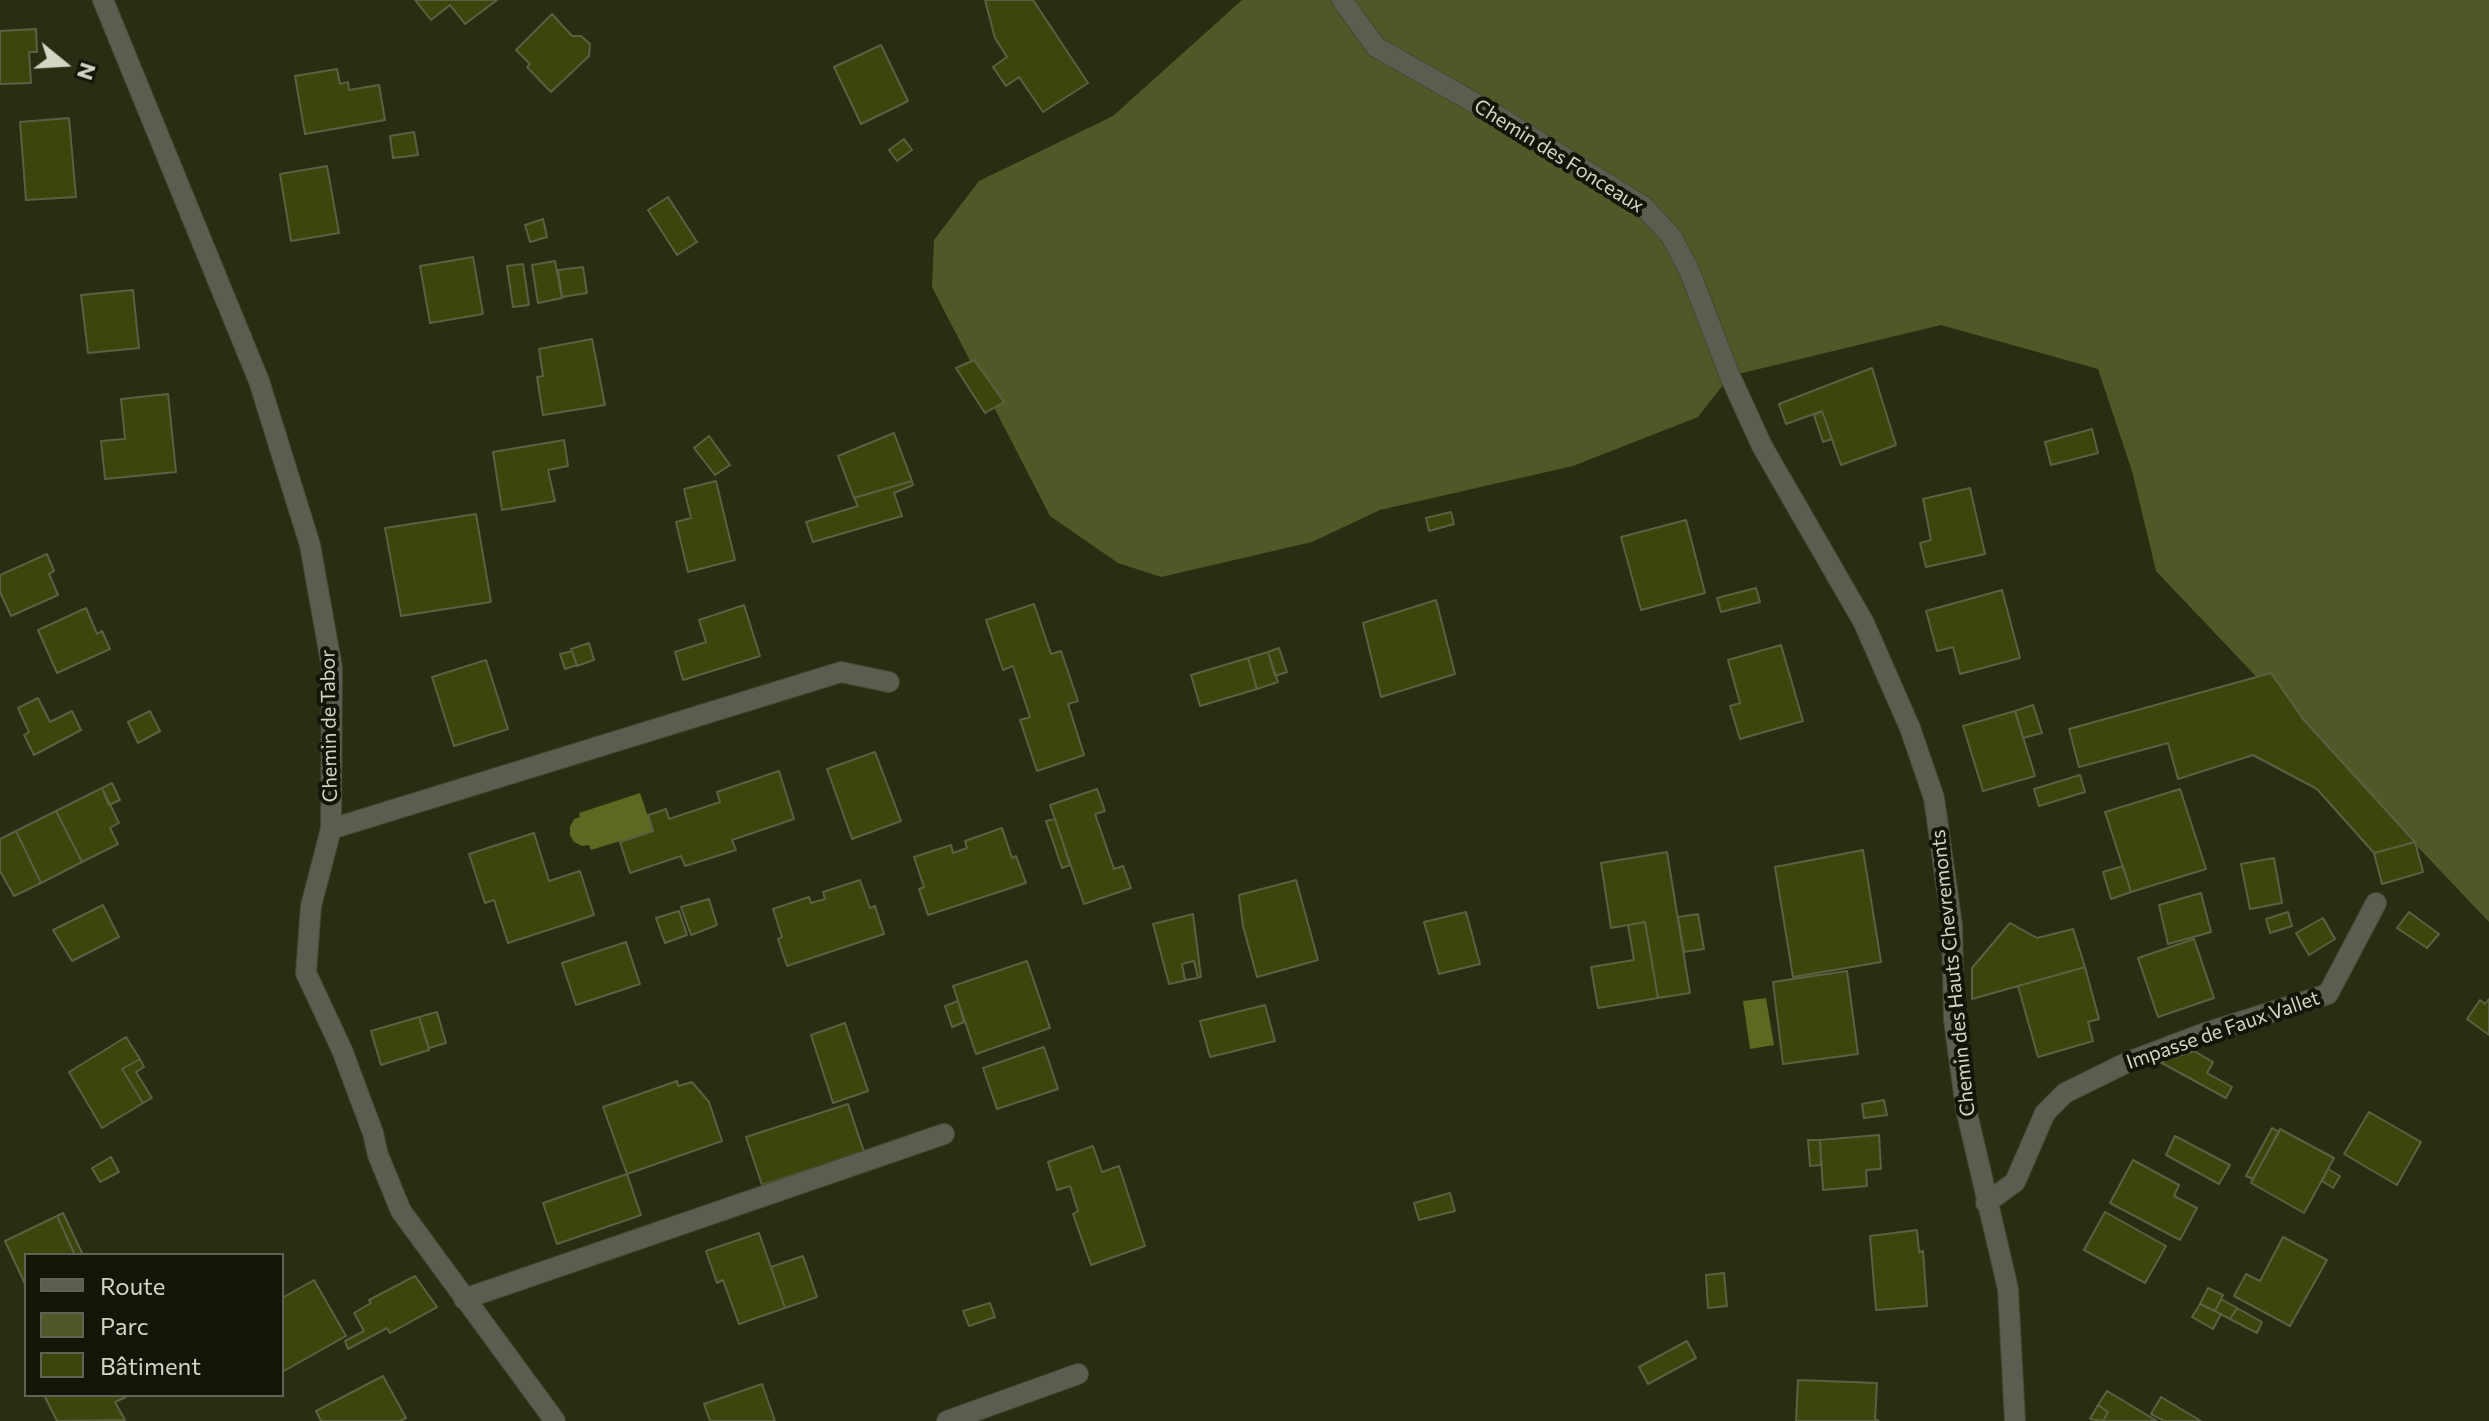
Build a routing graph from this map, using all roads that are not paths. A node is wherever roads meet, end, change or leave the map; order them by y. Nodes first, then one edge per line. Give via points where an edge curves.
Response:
1 (103, 0) edge
2 (1342, 0) edge
3 (1762, 446) joint
4 (889, 682) dead end
5 (331, 829) junction
6 (2376, 903) dead end
7 (944, 1134) dead end
8 (1986, 1203) junction
9 (464, 1299) junction
10 (1078, 1374) dead end
11 (555, 1421) edge
12 (947, 1421) edge
13 (2015, 1421) edge

1 - 5 street, Chemin de Tabor via 259,381 310,545 332,668
2 - 3 street, Chemin des Fonceaux via 1376,47 1643,206 1671,236 1689,270
3 - 8 street, Chemin des Hauts Chevremonts via 1864,623 1934,798 1952,925 1954,1020
4 - 5 street via 841,672
5 - 9 street, Chemin de Tabor via 311,906 306,973 342,1050 401,1211
6 - 8 street, Impasse de Faux Vallet via 2328,994 2173,1045 2065,1093 2045,1113 2015,1182
7 - 9 street
8 - 13 street, Chemin des Hauts Chevremonts via 2008,1289
9 - 11 street, Chemin de Tabor
10 - 12 street

